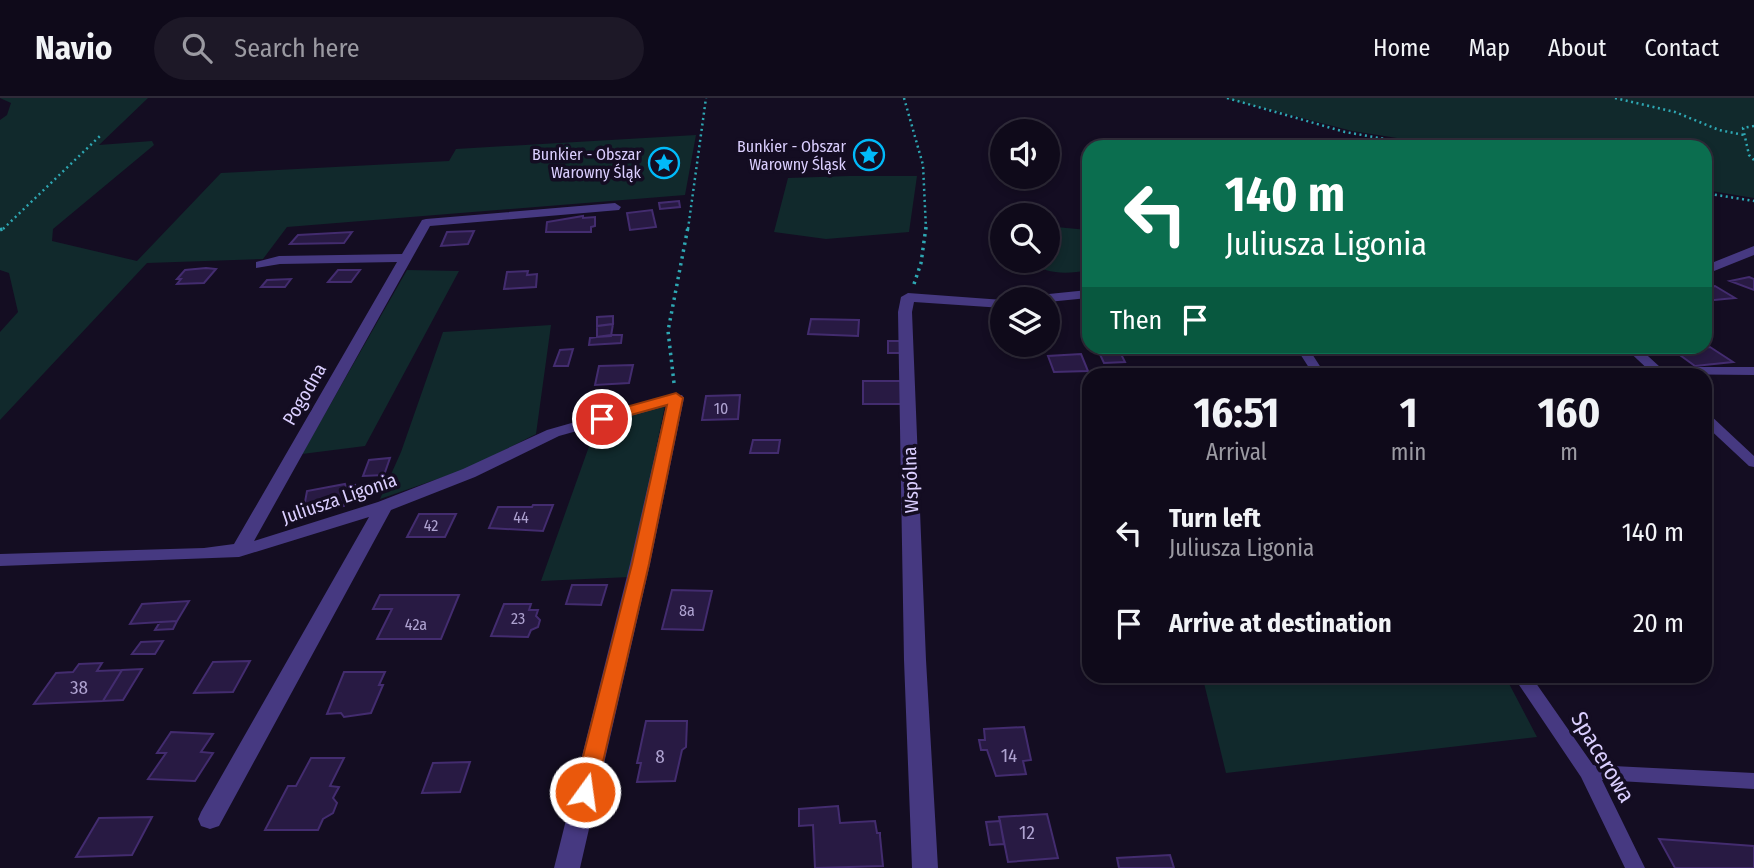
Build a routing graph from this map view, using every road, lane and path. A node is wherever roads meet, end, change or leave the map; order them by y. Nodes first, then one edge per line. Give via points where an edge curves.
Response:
1 (706, 98) edge
2 (904, 98) edge
3 (1227, 98) edge
4 (1615, 98) edge
5 (1754, 126) edge
6 (101, 135) dead end
7 (1744, 135) junction
8 (1391, 140) edge
9 (1754, 160) edge
10 (1712, 194) edge
11 (1754, 201) edge
12 (615, 207) dead end
13 (0, 230) edge
14 (1754, 250) edge
15 (406, 258) junction
16 (261, 265) dead end
17 (1712, 268) edge
18 (1082, 295) edge
19 (908, 297) junction
20 (1060, 297) edge
21 (990, 303) edge
22 (1638, 354) edge
23 (1653, 368) edge
24 (1754, 370) edge
25 (1712, 371) edge
26 (676, 398) junction
27 (1712, 424) edge
28 (1754, 463) edge
29 (384, 506) junction
30 (239, 551) junction
31 (0, 560) edge
32 (1527, 683) edge
33 (1588, 772) junction
34 (1754, 781) edge
35 (211, 819) dead end
36 (567, 868) edge
37 (925, 868) edge
38 (1635, 868) edge

1 - 26 path via 694,195 668,331
2 - 19 path via 915,123 925,173 923,262
3 - 8 path via 1345,132
4 - 7 path
5 - 7 path via 1742,128
6 - 13 path
7 - 9 path
10 - 11 path
12 - 15 street, Pogodna via 426,223
14 - 17 street
15 - 16 street via 279,260
15 - 30 street, Pogodna
18 - 20 street
19 - 21 street
19 - 37 street, Wspólna via 915,660
22 - 23 lane
24 - 25 lane
26 - 29 street, Juliusza Ligonia via 553,433
26 - 36 street
27 - 28 lane
29 - 30 street, Juliusza Ligonia
29 - 35 street
30 - 31 street, Juliusza Ligonia
32 - 33 lane, Spacerowa
33 - 34 lane
33 - 38 lane, Spacerowa

